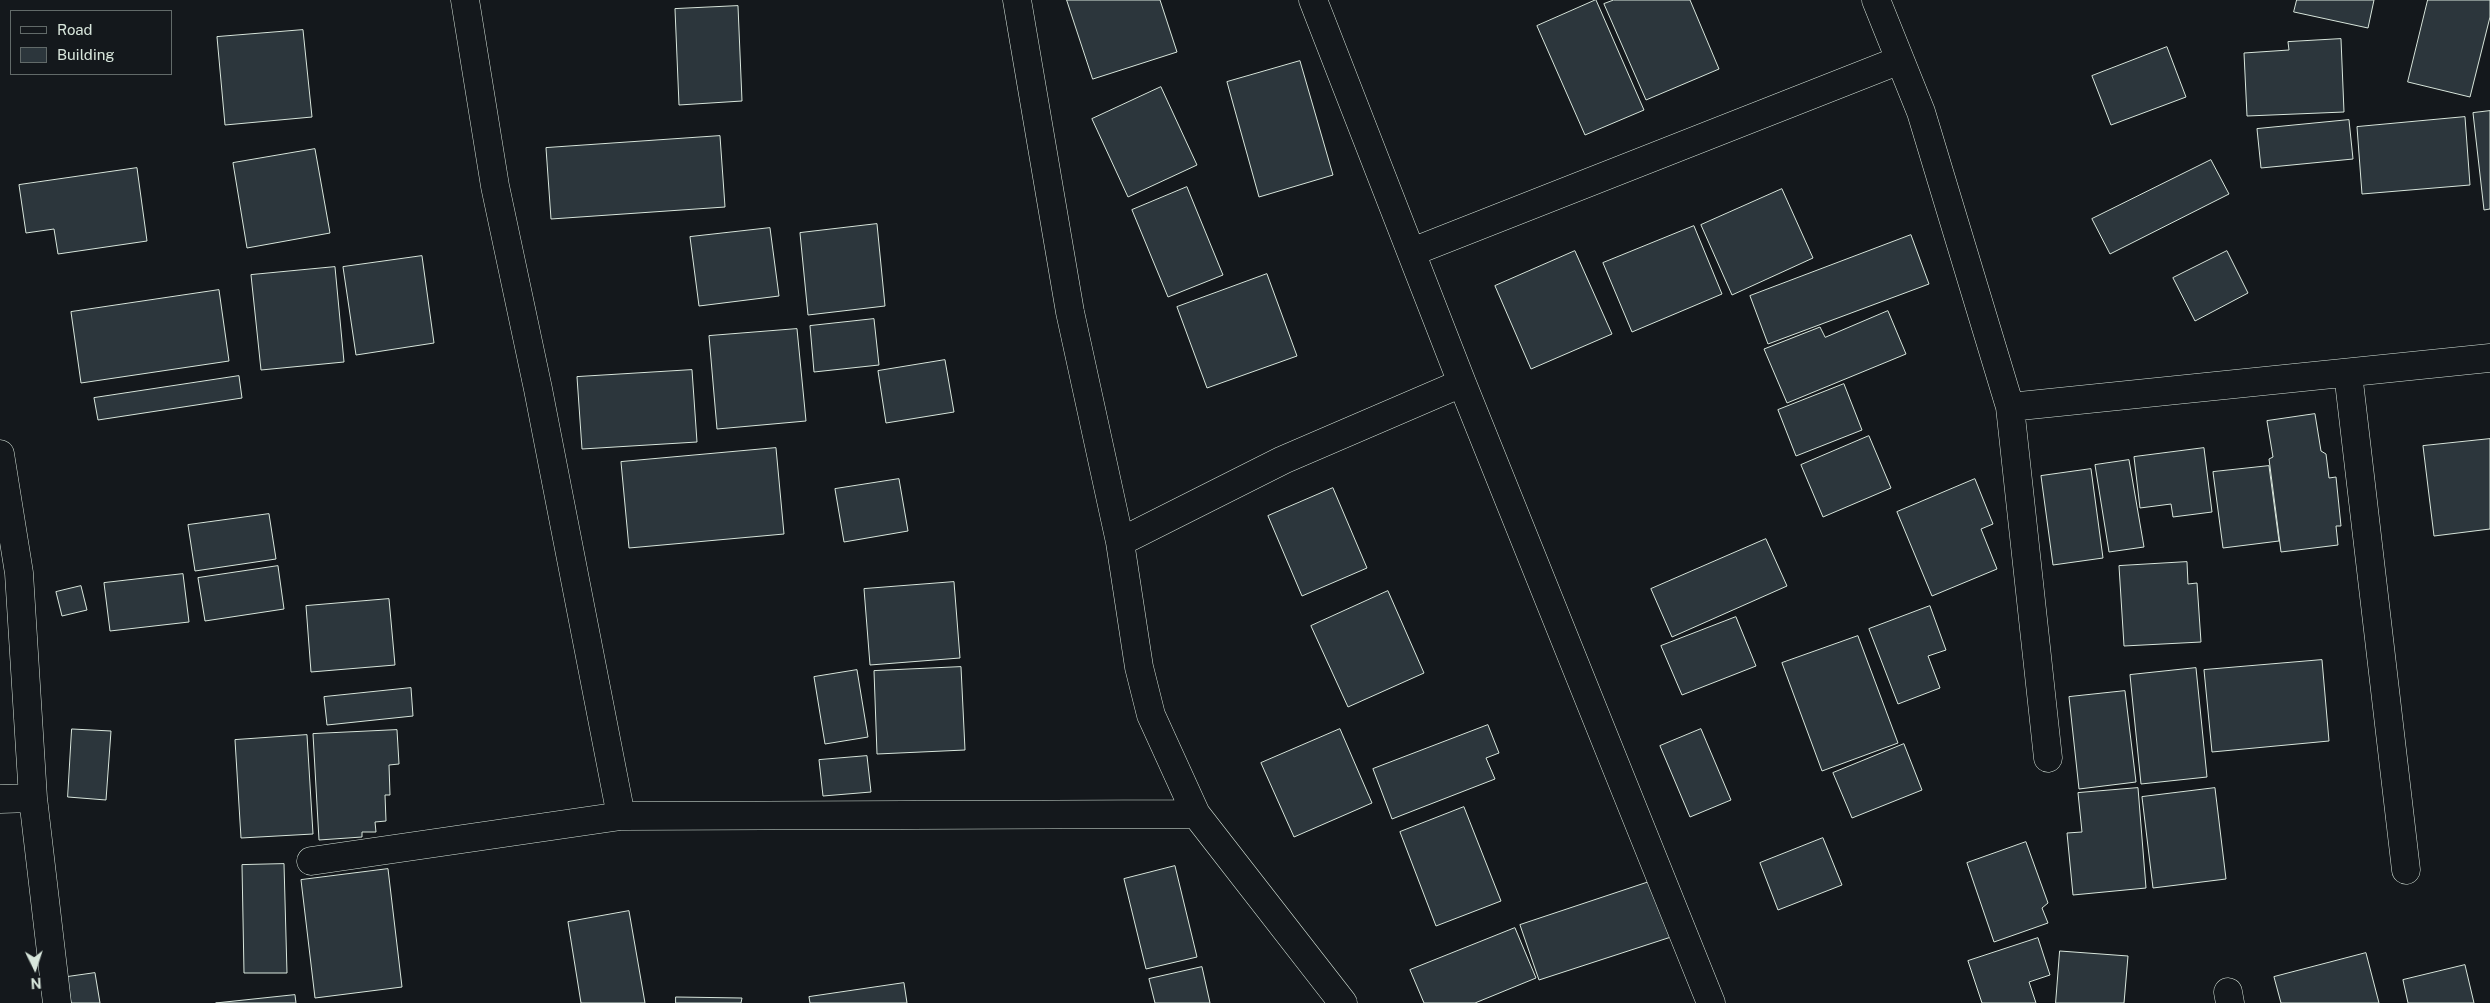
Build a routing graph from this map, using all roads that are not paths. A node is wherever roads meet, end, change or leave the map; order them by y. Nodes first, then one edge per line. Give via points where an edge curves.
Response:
1 (465, 0) edge
2 (1017, 0) edge
3 (1313, 0) edge
4 (1876, 0) edge
5 (1900, 60) junction
6 (1412, 252) junction
7 (2490, 358) edge
8 (2348, 372) junction
9 (1462, 383) junction
10 (2010, 407) junction
11 (0, 454) edge
12 (1120, 542) junction
13 (2048, 758) dead end
14 (34, 798) junction
15 (0, 799) edge
16 (1196, 814) junction
17 (621, 816) junction
18 (311, 861) dead end
19 (2406, 870) dead end
20 (57, 1003) edge
21 (1343, 1003) edge
22 (1711, 1003) edge

1 - 17 street via 495,186
2 - 12 street via 1070,312
3 - 6 street
4 - 5 street
5 - 6 street
5 - 10 street via 1920,112
6 - 9 street
7 - 8 street
8 - 10 street
8 - 19 street
9 - 12 street via 1283,460
9 - 22 street
10 - 13 street
11 - 14 street via 19,573
12 - 16 street via 1139,667 1150,714
14 - 15 street
14 - 20 street
16 - 17 street
16 - 21 street
17 - 18 street

